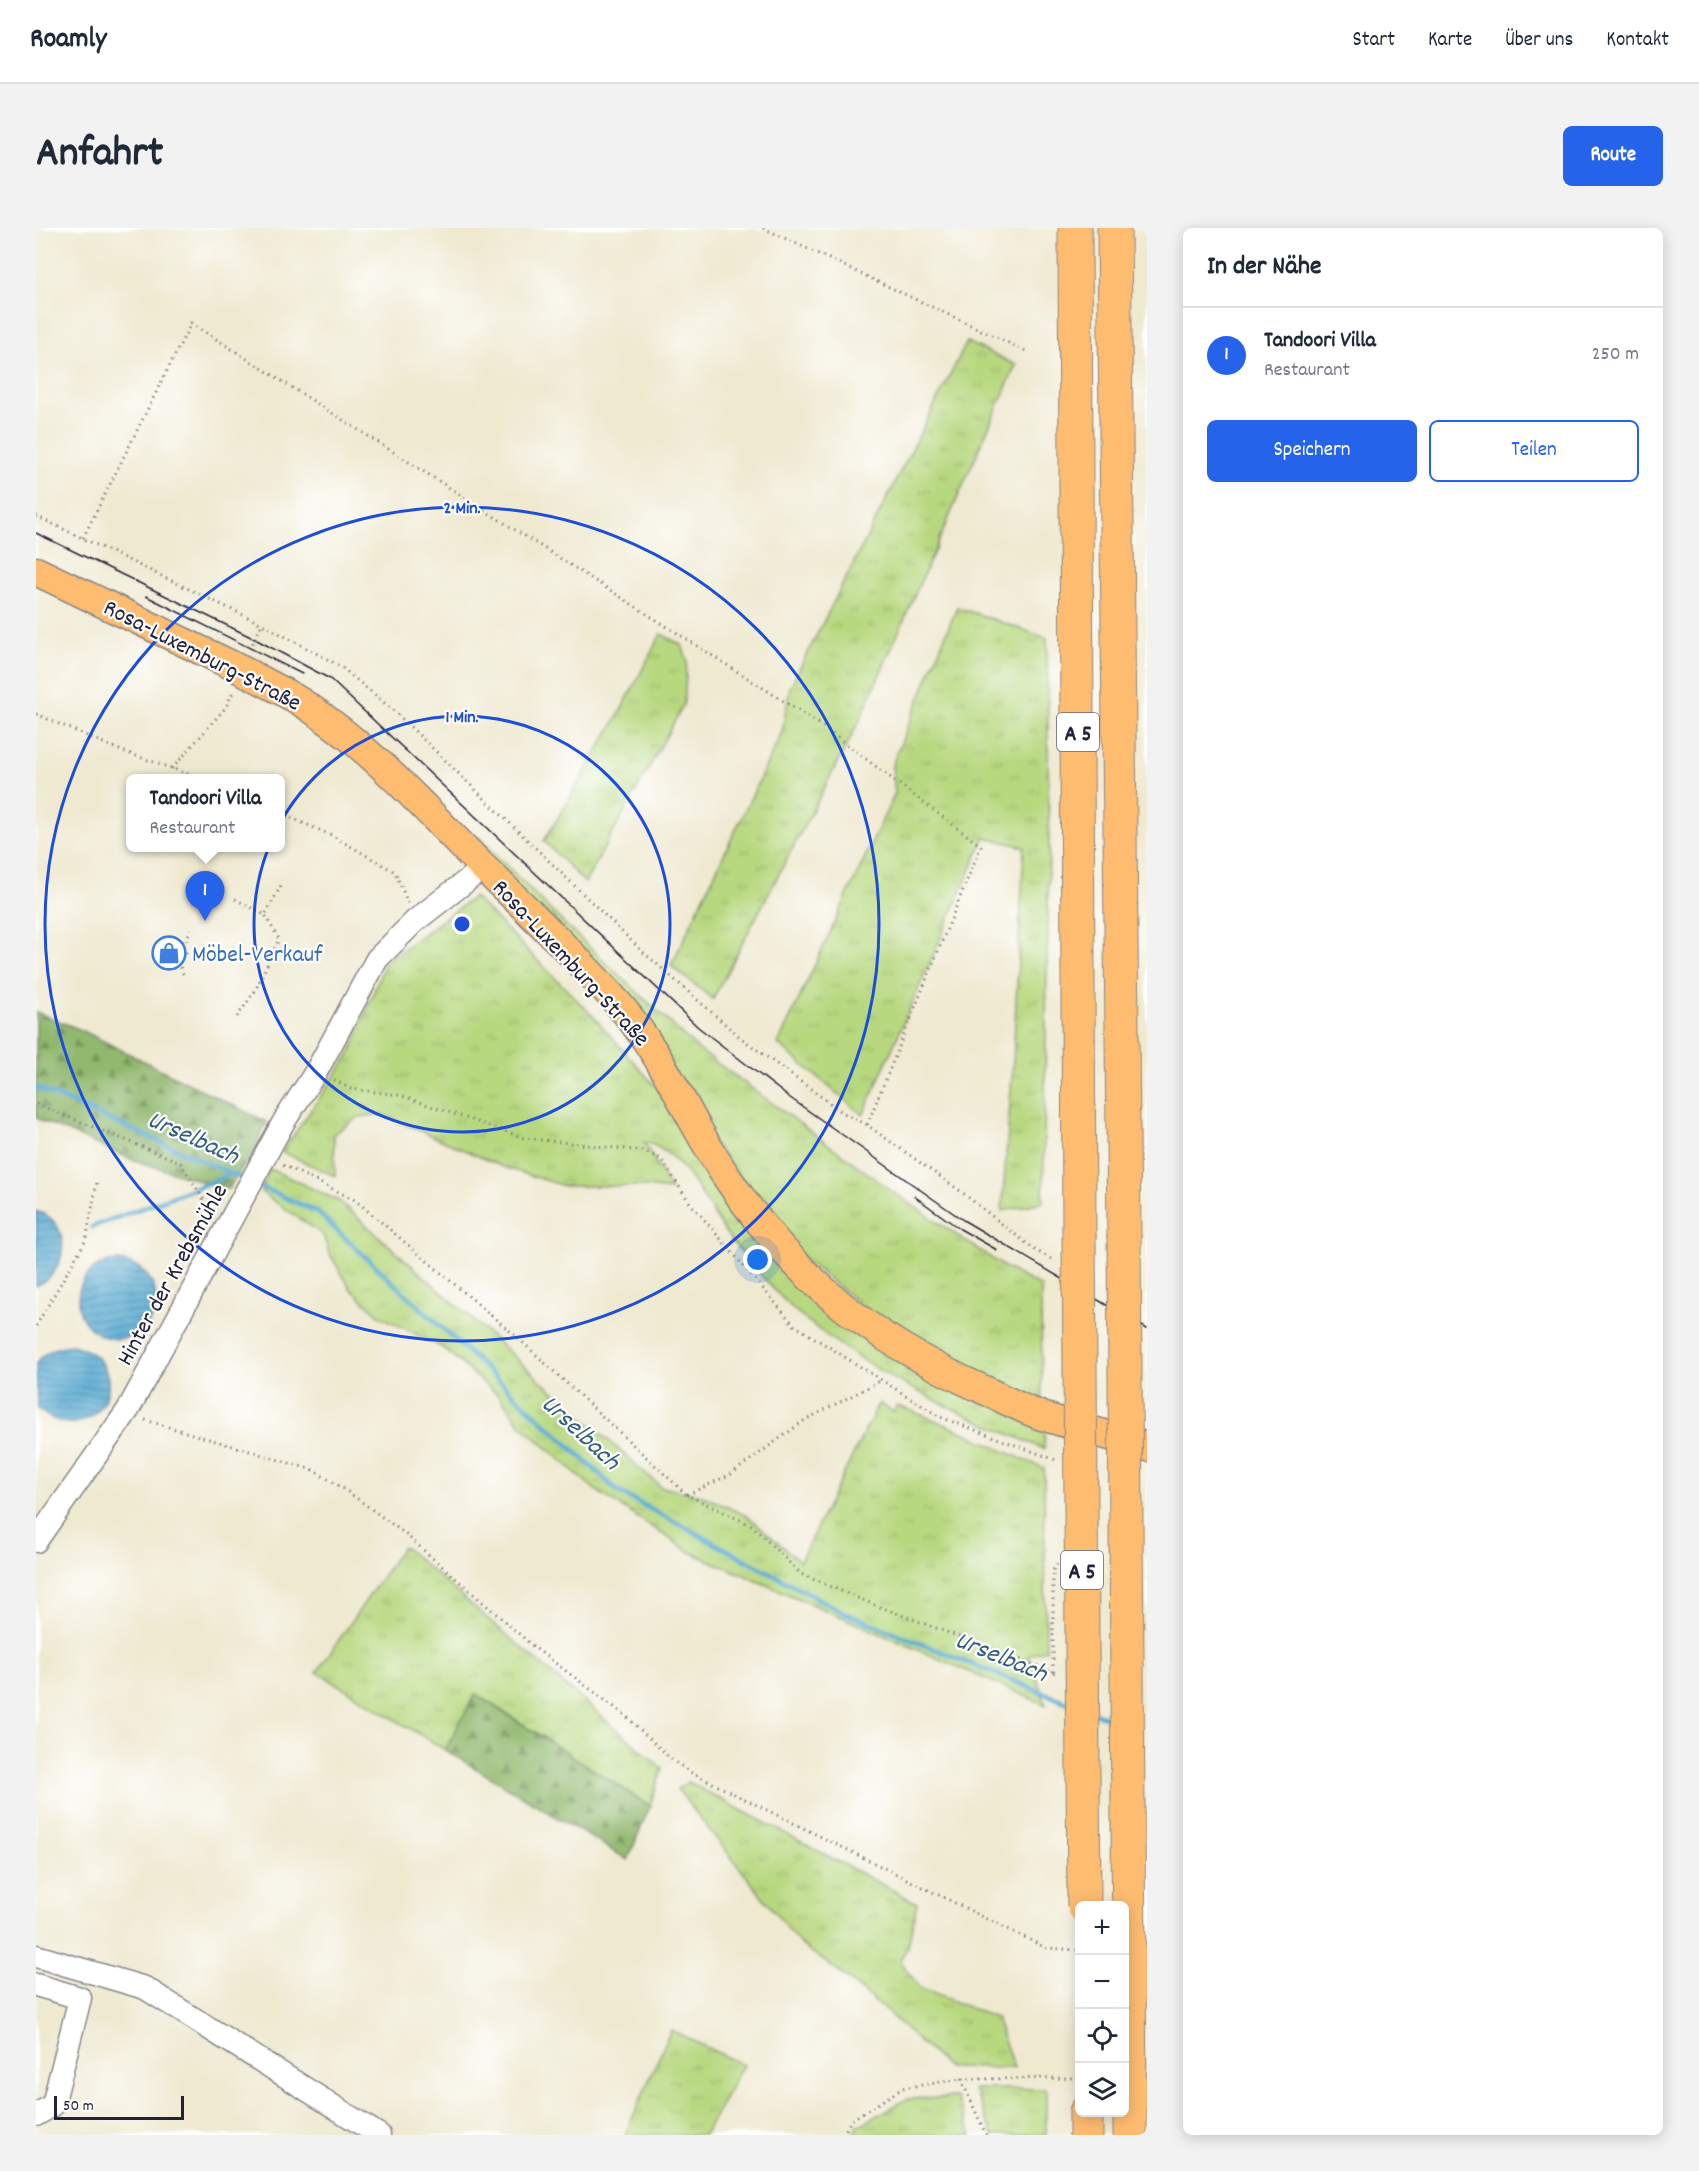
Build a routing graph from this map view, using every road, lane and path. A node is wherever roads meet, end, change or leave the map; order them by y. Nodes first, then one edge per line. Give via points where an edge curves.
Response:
1 (764, 228) edge
2 (1075, 228) edge
3 (1114, 228) edge
4 (1026, 351) dead end
5 (36, 516) edge
6 (83, 538) junction
7 (36, 572) edge
8 (262, 624) junction
9 (237, 678) junction
10 (36, 714) edge
11 (172, 769) junction
12 (188, 774) edge
13 (285, 815) edge
14 (483, 868) junction
15 (283, 882) dead end
16 (235, 899) dead end
17 (411, 912) dead end
18 (265, 915) junction
19 (190, 929) dead end
20 (183, 974) dead end
21 (237, 1017) dead end
22 (317, 1070) junction
23 (36, 1104) edge
24 (867, 1125) junction
25 (661, 1159) dead end
26 (262, 1163) junction
27 (97, 1182) dead end
28 (199, 1190) dead end
29 (1035, 1250) dead end
30 (36, 1326) edge
31 (882, 1380) dead end
32 (128, 1410) junction
33 (1147, 1447) edge
34 (687, 1495) junction
35 (36, 1541) edge
36 (1053, 1672) dead end
37 (1084, 1901) edge
38 (1075, 1950) edge
39 (36, 1956) edge
40 (36, 1985) edge
41 (1075, 2078) edge
42 (961, 2079) junction
43 (36, 2115) edge
44 (1086, 2117) edge
45 (1130, 2121) edge
46 (379, 2135) edge
47 (843, 2135) edge
48 (986, 2135) edge
49 (1086, 2135) edge

1 - 4 path
2 - 37 highway, A 5, bridge
3 - 45 highway, A 5, bridge
5 - 6 path
6 - 8 path
6 - 24 path via 191,323 831,732 981,846
7 - 9 main road, Rosa-Luxemburg-Straße
8 - 9 path
8 - 24 path via 340,666 394,711 642,952 741,1038 842,1112
9 - 11 path via 226,707
9 - 14 main road, Rosa-Luxemburg-Straße via 303,703 350,737
10 - 11 path
11 - 12 path
13 - 17 path via 331,835 395,873
14 - 22 street, Hinter der Krebsmühle via 415,921 377,959
14 - 33 main road, Rosa-Luxemburg-Straße via 618,1003 657,1053 720,1167 753,1215 788,1258 836,1303 885,1339 948,1374 1039,1415
15 - 18 path
16 - 18 path
18 - 21 path via 279,939 255,991
19 - 20 path via 186,943 182,941 180,947 186,953 176,950 175,954
22 - 25 path via 351,1089 399,1095 524,1138 643,1151
22 - 26 street, Hinter der Krebsmühle
23 - 28 path via 180,1162
24 - 29 path
26 - 32 street, Hinter der Krebsmühle
26 - 34 path via 355,1200 518,1338
27 - 30 path via 86,1240
31 - 34 path via 805,1420 731,1474
32 - 35 street, Hinter der Krebsmühle
32 - 38 path via 149,1422 313,1470 404,1533 535,1648 625,1715 690,1772 1046,1948
34 - 36 path via 751,1525 801,1574
39 - 46 street via 145,1988
40 - 43 street via 80,1998 52,2105
41 - 42 path
42 - 47 path via 903,2088 852,2120
42 - 48 path
44 - 49 highway

